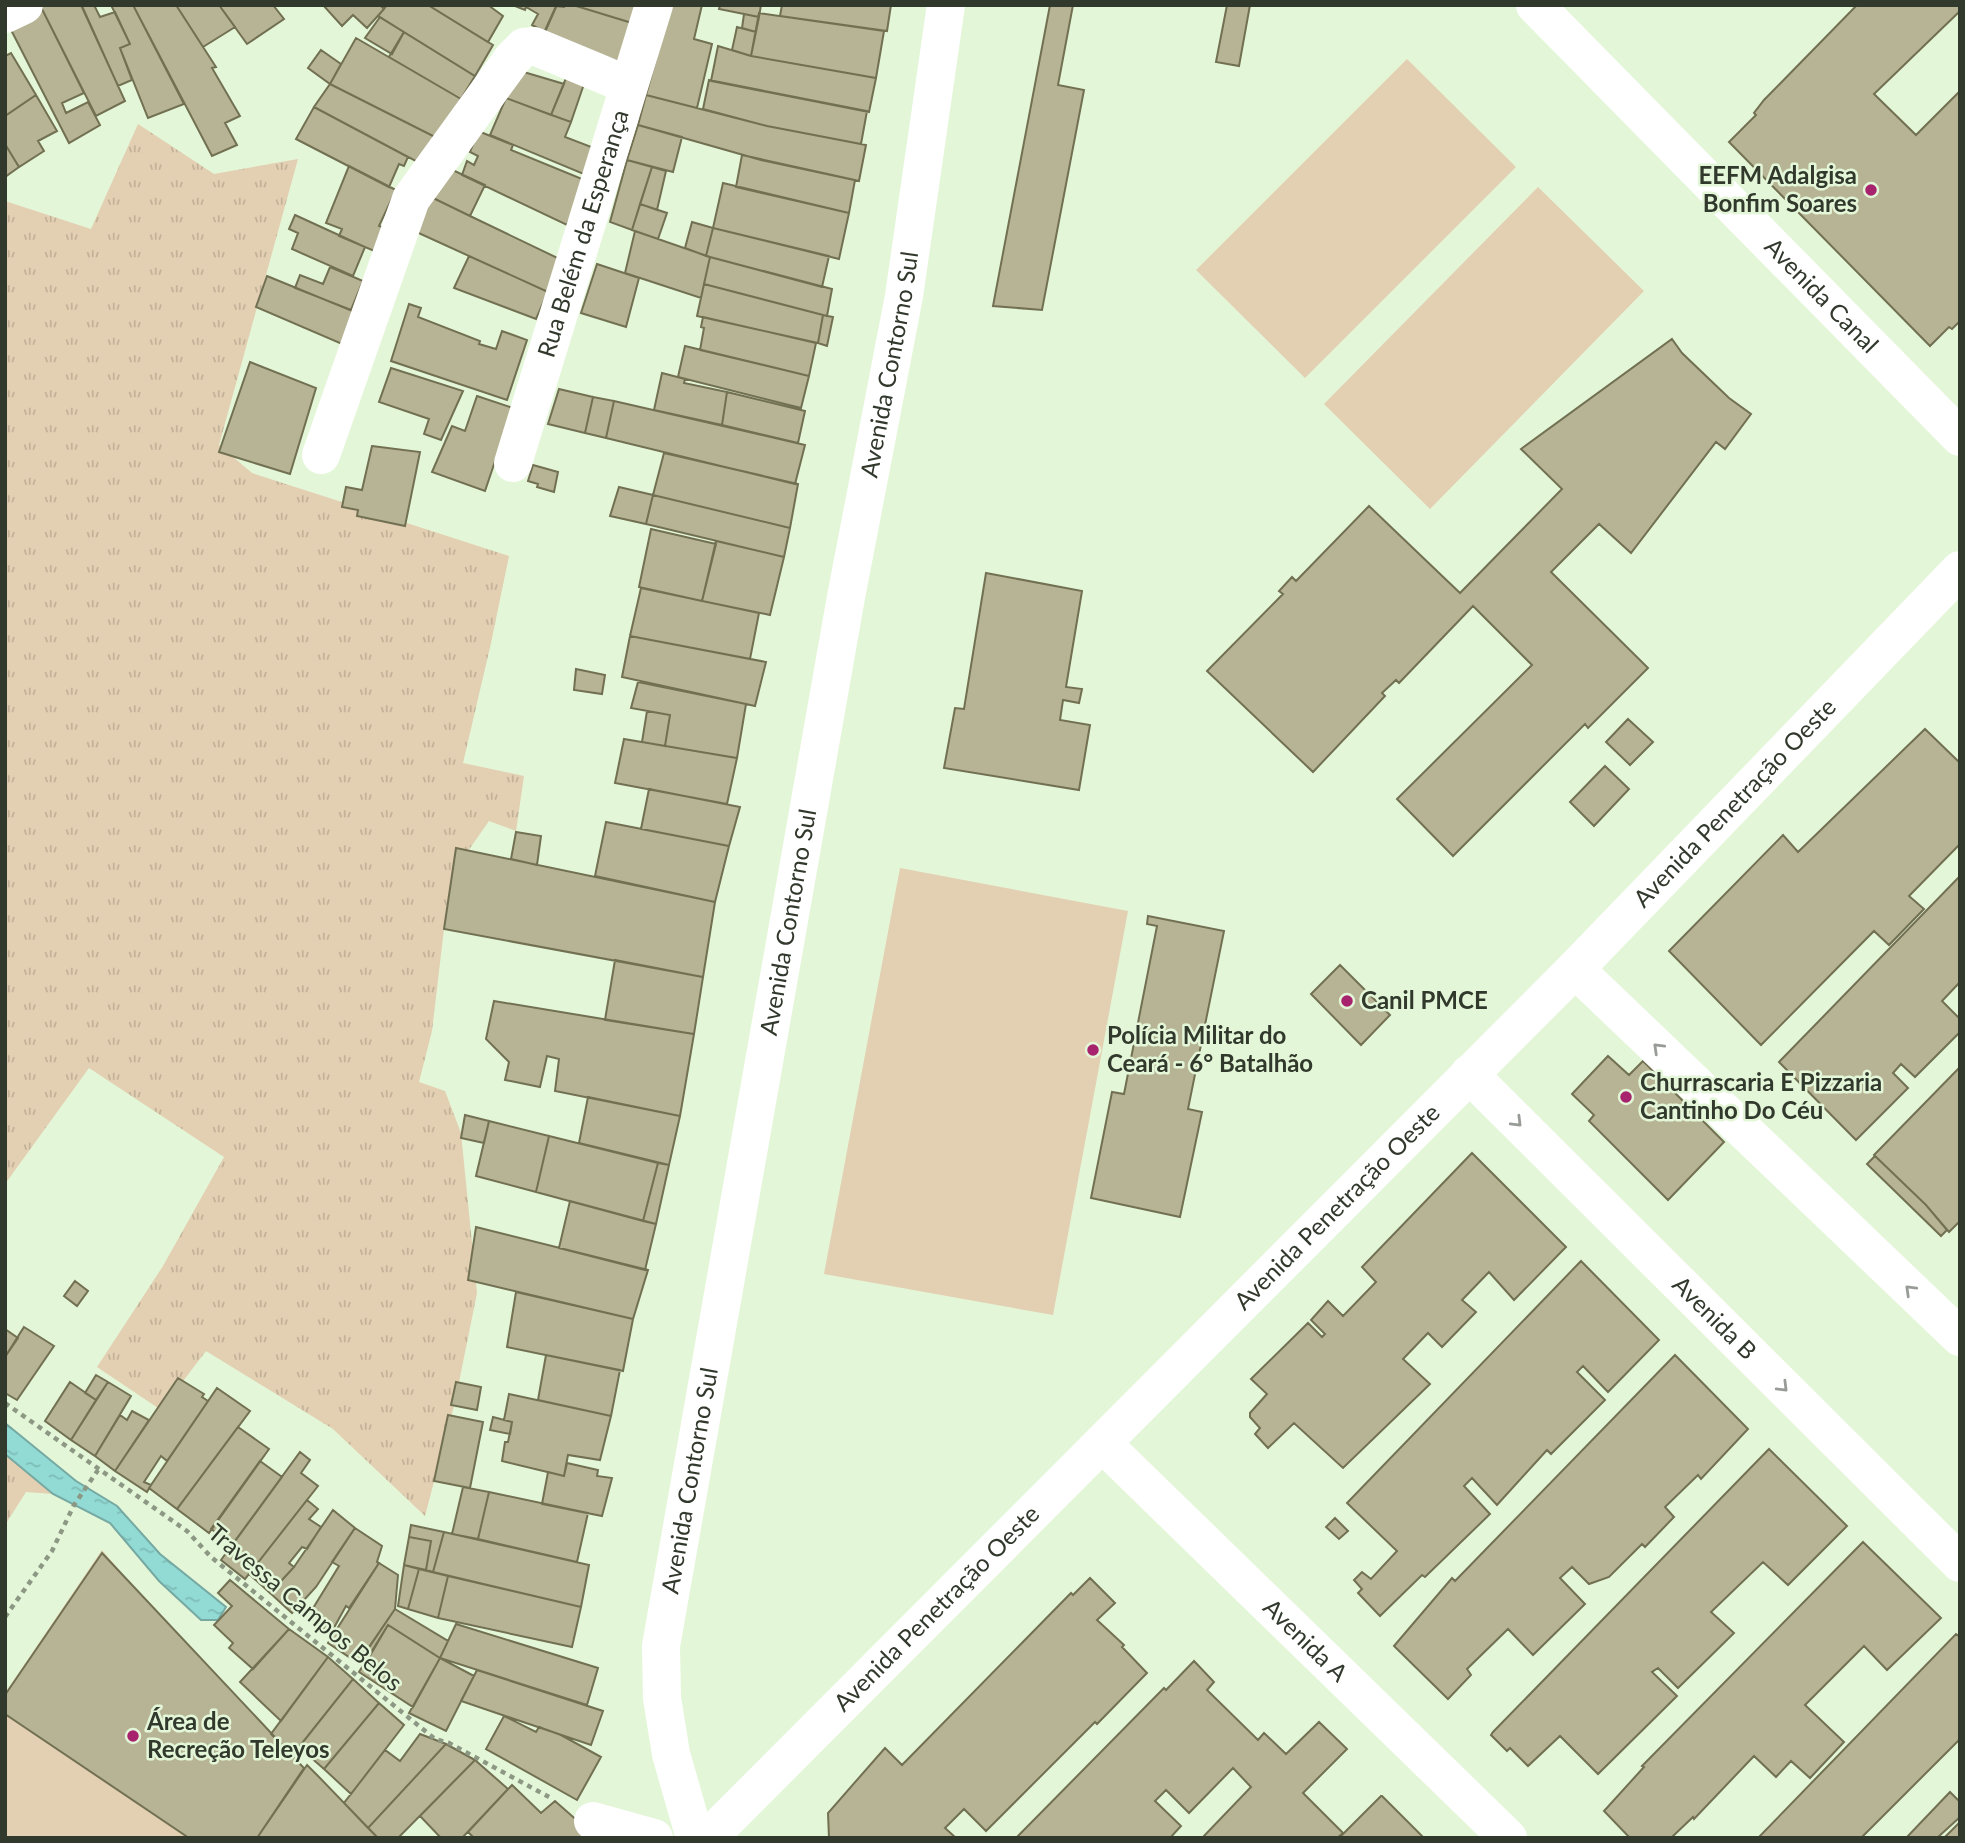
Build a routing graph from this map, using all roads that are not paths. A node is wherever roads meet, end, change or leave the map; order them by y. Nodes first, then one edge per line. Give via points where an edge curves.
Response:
1 (24, 5) edge
2 (654, 5) edge
3 (946, 5) edge
4 (1535, 5) edge
5 (5, 14) edge
6 (628, 85) junction
7 (1960, 437) edge
8 (321, 455) dead end
9 (513, 463) dead end
10 (1958, 577) edge
11 (1575, 969) junction
12 (1469, 1074) junction
13 (1960, 1337) edge
14 (1103, 1444) junction
15 (1960, 1563) edge
16 (593, 1821) road end
17 (654, 1838) edge
18 (695, 1838) edge
19 (708, 1838) edge
20 (1508, 1838) edge

1 - 5 street
2 - 6 street, Rua Belém da Esperança
3 - 18 street, Avenida Contorno Sul via 904,296 846,597 660,1646 671,1754
4 - 7 street, Avenida Canal
6 - 8 street via 534,46 524,47 513,58 411,199
6 - 9 street, Rua Belém da Esperança
10 - 11 street, Avenida Penetração Oeste
11 - 12 street, Avenida Penetração Oeste
13 -> 11 street
12 - 14 street, Avenida Penetração Oeste
12 -> 15 street, Avenida B
14 - 19 street, Avenida Penetração Oeste
14 - 20 street, Avenida A
16 - 17 street

